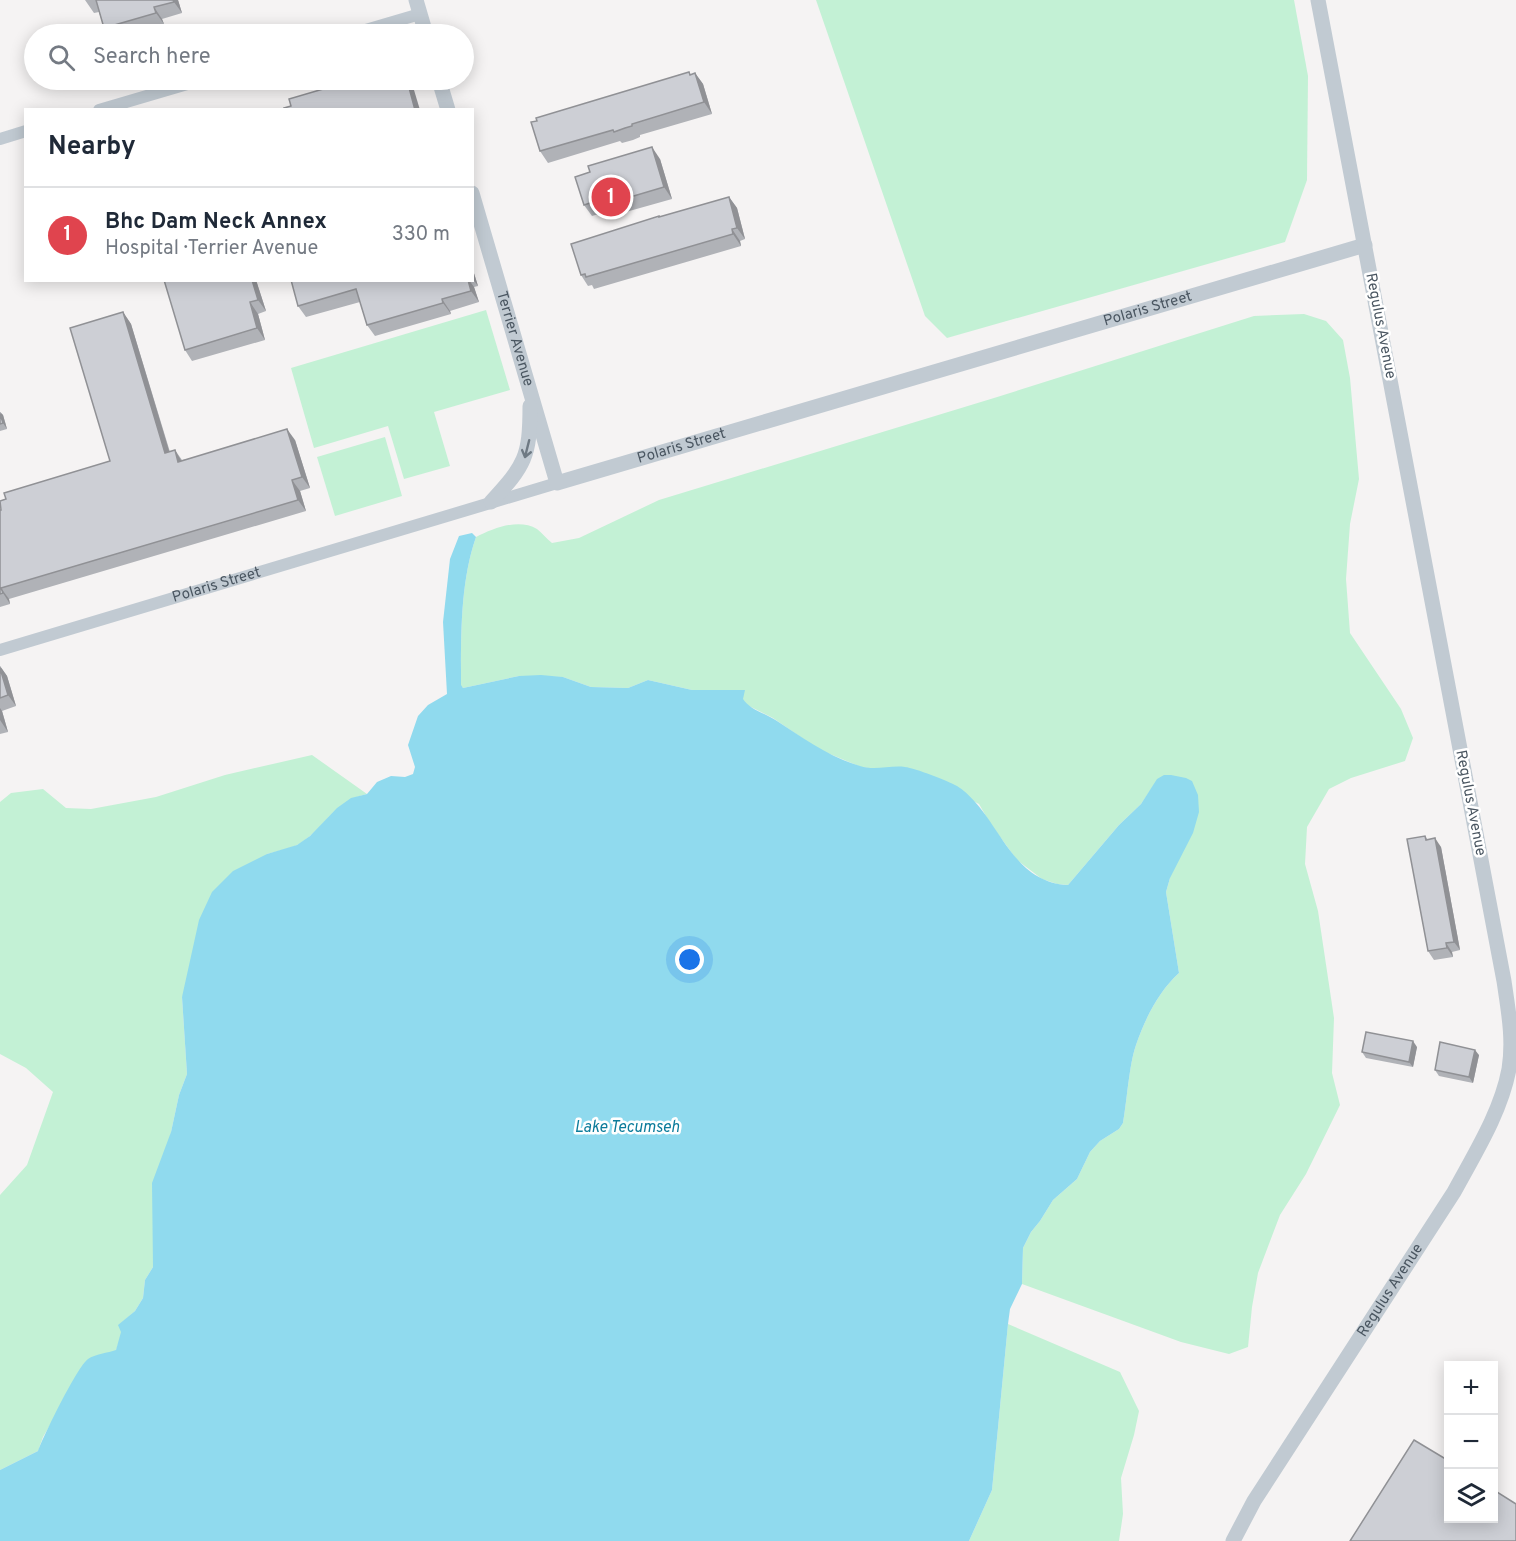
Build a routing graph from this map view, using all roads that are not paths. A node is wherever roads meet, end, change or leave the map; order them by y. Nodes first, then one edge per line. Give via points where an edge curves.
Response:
1 (1318, 0) edge
2 (418, 7) edge
3 (376, 24) edge
4 (423, 24) edge
5 (167, 90) edge
6 (442, 90) edge
7 (106, 108) edge
8 (447, 108) edge
9 (24, 132) edge
10 (0, 139) edge
11 (474, 200) edge
12 (1365, 244) junction
13 (531, 391) junction
14 (557, 483) junction
15 (491, 502) junction
16 (0, 650) edge
17 (1233, 1541) edge

1 - 12 street, Regulus Avenue
2 - 3 street
2 - 4 street
5 - 7 street
6 - 8 street
9 - 10 street
11 - 13 street, Terrier Avenue
12 - 14 street, Polaris Street
12 - 17 street, Regulus Avenue via 1504,981 1511,1032 1509,1068 1488,1127 1455,1192 1254,1500
13 - 14 street, Terrier Avenue
13 -> 15 street via 530,437 523,463
14 - 15 street, Polaris Street
15 - 16 street, Polaris Street

